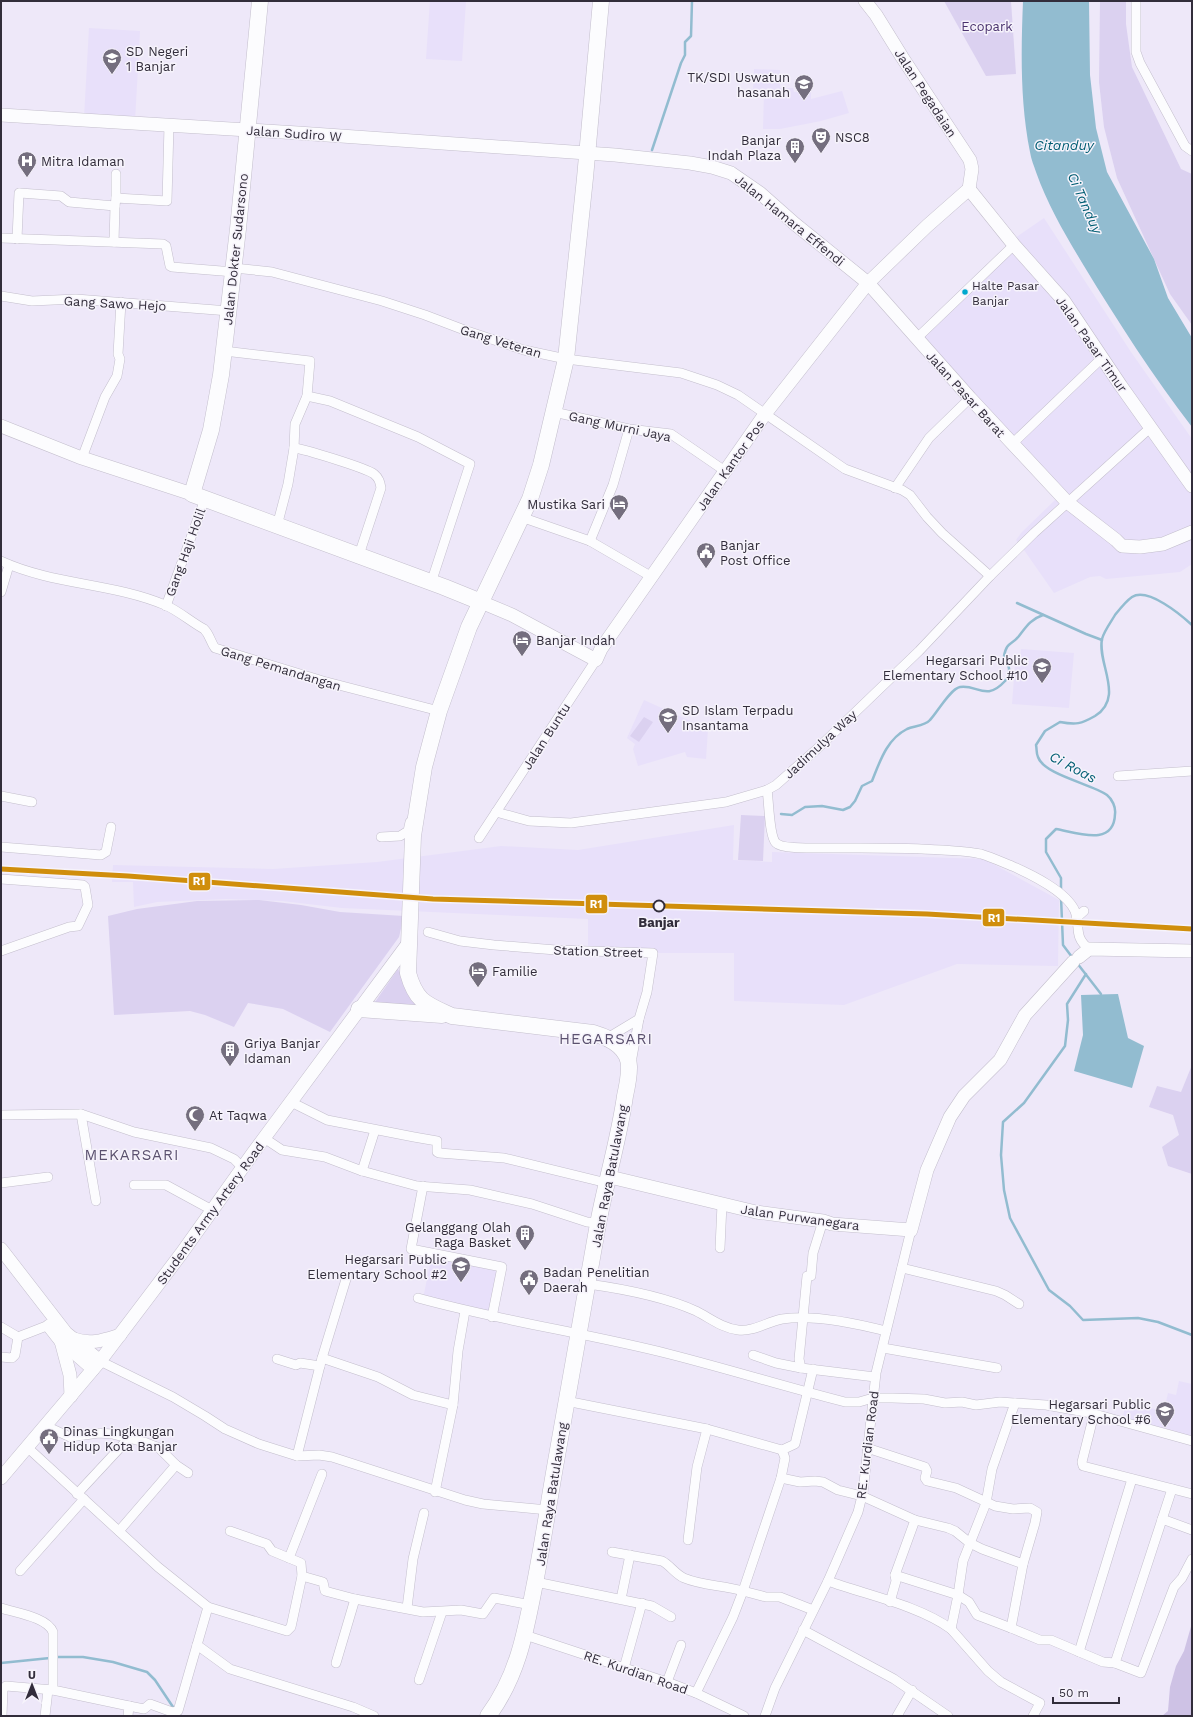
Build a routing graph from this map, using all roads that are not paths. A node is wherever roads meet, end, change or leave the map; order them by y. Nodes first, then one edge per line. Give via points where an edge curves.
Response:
1 (260, 1) edge
2 (601, 1) edge
3 (865, 1) edge
4 (1136, 1) edge
5 (1, 115) edge
6 (169, 126) junction
7 (247, 130) junction
8 (1192, 151) edge
9 (587, 154) junction
10 (116, 174) dead end
11 (968, 189) junction
12 (115, 202) junction
13 (1, 238) edge
14 (17, 239) junction
15 (114, 242) junction
16 (1014, 245) junction
17 (234, 270) junction
18 (868, 283) junction
19 (1, 296) edge
20 (121, 302) junction
21 (229, 311) junction
22 (916, 339) junction
23 (224, 351) junction
24 (1102, 358) junction
25 (566, 359) junction
26 (307, 396) junction
27 (970, 398) junction
28 (554, 412) junction
29 (765, 414) junction
30 (1, 426) edge
31 (629, 428) junction
32 (1150, 428) junction
33 (1012, 444) junction
34 (294, 448) junction
35 (82, 458) junction
36 (725, 471) junction
37 (1192, 486) edge
38 (895, 488) junction
39 (199, 496) junction
40 (1067, 502) junction
41 (522, 517) junction
42 (277, 526) junction
43 (1192, 532) edge
44 (590, 541) junction
45 (359, 555) junction
46 (5, 563) edge
47 (990, 576) junction
48 (652, 577) junction
49 (431, 582) junction
50 (1, 592) edge
51 (481, 602) junction
52 (166, 606) junction
53 (596, 660) junction
54 (439, 714) junction
55 (1192, 771) edge
56 (1118, 776) dead end
57 (767, 790) junction
58 (1, 796) edge
59 (32, 802) dead end
60 (496, 812) junction
61 (111, 827) dead end
62 (381, 837) dead end
63 (479, 838) dead end
64 (1, 847) edge
65 (1, 879) edge
66 (1084, 911) dead end
67 (1076, 918) junction
68 (428, 932) dead end
69 (410, 940) junction
70 (1, 951) edge
71 (1192, 951) edge
72 (1080, 956) junction
73 (359, 1009) junction
74 (452, 1016) junction
75 (639, 1019) junction
76 (608, 1037) junction
77 (630, 1066) junction
78 (291, 1102) junction
79 (81, 1114) junction
80 (1, 1115) edge
81 (375, 1130) junction
82 (264, 1138) junction
83 (243, 1168) junction
84 (362, 1171) junction
85 (48, 1177) dead end
86 (608, 1180) junction
87 (1, 1183) edge
88 (134, 1185) dead end
89 (423, 1186) junction
90 (96, 1201) dead end
91 (722, 1204) junction
92 (212, 1210) junction
93 (823, 1221) junction
94 (598, 1223) junction
95 (911, 1230) junction
96 (720, 1248) dead end
97 (1, 1249) edge
98 (1, 1263) edge
99 (902, 1268) junction
100 (346, 1276) dead end
101 (588, 1284) junction
102 (418, 1298) dead end
103 (1019, 1304) dead end
104 (465, 1311) junction
105 (492, 1316) junction
106 (802, 1318) junction
107 (49, 1325) junction
108 (1, 1327) edge
109 (886, 1332) junction
110 (579, 1333) junction
111 (120, 1334) junction
112 (18, 1337) junction
113 (63, 1337) junction
114 (882, 1348) junction
115 (754, 1355) dead end
116 (1, 1357) edge
117 (277, 1359) dead end
118 (321, 1362) junction
119 (97, 1365) junction
120 (801, 1368) junction
121 (997, 1368) dead end
122 (813, 1369) junction
123 (876, 1378) junction
124 (808, 1393) junction
125 (71, 1396) junction
126 (873, 1398) junction
127 (566, 1401) junction
128 (1015, 1403) junction
129 (454, 1406) junction
130 (1094, 1414) junction
131 (46, 1426) junction
132 (707, 1429) junction
133 (129, 1438) junction
134 (1192, 1441) edge
135 (27, 1447) junction
136 (867, 1448) junction
137 (782, 1450) junction
138 (297, 1456) junction
139 (176, 1465) junction
140 (188, 1473) dead end
141 (322, 1474) dead end
142 (1, 1478) edge
143 (781, 1478) junction
144 (1132, 1479) junction
145 (1172, 1489) junction
146 (436, 1492) junction
147 (1192, 1494) edge
148 (862, 1496) junction
149 (81, 1497) junction
150 (986, 1503) junction
151 (548, 1510) junction
152 (424, 1513) dead end
153 (1162, 1519) junction
154 (915, 1520) junction
155 (1192, 1530) edge
156 (119, 1531) junction
157 (230, 1531) dead end
158 (688, 1540) dead end
159 (970, 1543) junction
160 (612, 1552) dead end
161 (630, 1555) junction
162 (289, 1558) junction
163 (1192, 1559) edge
164 (1023, 1564) junction
165 (20, 1572) dead end
166 (895, 1575) junction
167 (302, 1576) junction
168 (828, 1581) junction
169 (536, 1582) junction
170 (743, 1591) junction
171 (958, 1595) junction
172 (621, 1599) junction
173 (355, 1600) junction
174 (890, 1602) junction
175 (642, 1603) junction
176 (531, 1606) junction
177 (208, 1607) junction
178 (1, 1608) edge
179 (407, 1608) junction
180 (813, 1610) junction
181 (442, 1612) junction
182 (671, 1617) dead end
183 (1011, 1628) junction
184 (951, 1629) junction
185 (803, 1630) junction
186 (525, 1635) junction
187 (197, 1645) junction
188 (681, 1645) dead end
189 (1079, 1652) junction
190 (336, 1663) dead end
191 (1115, 1663) junction
192 (624, 1668) junction
193 (419, 1680) dead end
194 (667, 1682) junction
195 (50, 1690) junction
196 (912, 1690) junction
197 (696, 1693) junction
198 (129, 1706) junction
199 (2, 1716) edge
200 (45, 1716) edge
201 (128, 1716) edge
202 (374, 1716) edge
203 (488, 1716) edge
204 (744, 1716) edge
205 (764, 1716) edge
206 (897, 1716) edge
207 (948, 1716) edge
208 (1033, 1716) edge

1 - 7 highway, Jalan Dokter Sudarsono
2 - 9 highway
3 - 11 street, Jalan Pegadaian via 970,160 972,169
4 - 8 street via 1136,52 1140,63 1170,120
5 - 6 street, Jalan Sudiro W
6 - 7 street, Jalan Sudiro W
6 - 12 street via 167,201
7 - 9 street, Jalan Sudiro W
7 - 17 highway, Jalan Dokter Sudarsono
9 - 18 street, Jalan Hamara Effendi via 690,163 712,166 731,173 760,193
9 - 25 highway
10 - 12 street
11 - 16 street, Jalan Pasar Timur
11 - 18 street, Jalan Kantor Pos
12 - 14 street via 69,202 60,196 20,193
12 - 15 street
13 - 14 street
14 - 15 street
15 - 17 street, Gang Veteran via 163,244 166,246 172,268
16 - 22 street
16 - 24 street, Jalan Pasar Timur via 1064,301
17 - 21 highway, Jalan Dokter Sudarsono
17 - 25 street, Gang Veteran via 272,272 290,276 425,314 524,350
18 - 22 street, Jalan Pasar Barat
18 - 29 street, Jalan Kantor Pos
19 - 20 street, Gang Sawo Hejo via 32,301 76,299
20 - 21 street, Gang Sawo Hejo
20 - 35 street via 118,354 120,359 117,376
21 - 23 highway, Jalan Dokter Sudarsono
22 - 27 street, Jalan Pasar Barat
23 - 26 street via 310,360
23 - 39 highway, Jalan Dokter Sudarsono
24 - 32 street, Jalan Pasar Timur
24 - 33 street
25 - 28 highway
25 - 29 street, Gang Veteran via 681,373 738,395
26 - 34 street via 295,424
26 - 49 street via 330,401 418,437 470,464
27 - 33 street, Jalan Pasar Barat
27 - 38 street via 929,438
28 - 31 street, Gang Murni Jaya
28 - 41 highway via 541,465
29 - 36 street, Jalan Kantor Pos
29 - 38 street, Gang Veteran via 845,469
30 - 35 street
31 - 36 street, Gang Murni Jaya via 671,434
31 - 44 street via 613,485
32 - 37 street, Jalan Pasar Timur
32 - 40 street, Jadimulya Way
33 - 40 street, Jalan Pasar Barat
34 - 42 street
34 - 45 street via 319,454 374,474 380,480 381,488
35 - 39 street
36 - 48 street, Jalan Kantor Pos
38 - 47 street, Gang Veteran via 910,495 942,533
39 - 42 highway
39 - 52 street, Gang Haji Holil
40 - 43 street, Jalan Pasar Barat via 1122,546 1163,544
40 - 47 street, Jadimulya Way
41 - 44 street
41 - 51 highway
42 - 45 highway
44 - 48 street
45 - 49 highway
46 - 50 street
46 - 52 street, Gang Pemandangan via 52,577 126,593
47 - 57 street, Jadimulya Way via 914,656 814,752
48 - 53 street, Jalan Kantor Pos
49 - 51 highway
51 - 53 street via 512,615
51 - 54 highway via 469,627
52 - 54 street, Gang Pemandangan via 204,629 215,648
53 - 60 street, Jalan Buntu
54 - 62 street via 426,740 419,766 408,831 400,836
54 - 69 highway via 424,767 413,836
55 - 56 street
57 - 60 street, Jadimulya Way via 726,802 571,823 529,821
57 - 67 street via 770,824 776,844 813,848 894,847 971,852 1013,867 1056,890 1067,898
58 - 59 street
60 - 63 street, Jalan Buntu
61 - 64 street via 106,852 101,855
65 - 70 street via 83,885 88,905 78,926
66 - 67 street
67 - 72 street via 1078,936 1082,943
68 - 75 street, Station Street via 460,941 494,945 653,953 647,992
69 - 73 street, Students Army Artery Road
69 - 74 highway via 408,973 412,987 420,999
71 - 72 street
72 - 95 street via 1025,1015 1000,1060 964,1096 950,1117 927,1170
73 - 74 highway
73 - 78 street, Students Army Artery Road
74 - 76 highway
75 - 76 street
75 - 77 street, Station Street
76 - 77 highway via 622,1048
77 - 86 highway, Jalan Raya Batulawang
78 - 81 street via 327,1120
78 - 82 street, Students Army Artery Road
79 - 80 street
79 - 83 street via 134,1132 211,1148 234,1159
79 - 90 street
81 - 84 street
81 - 86 street via 437,1140 439,1153 504,1158
82 - 83 street, Students Army Artery Road
82 - 84 street via 282,1150 325,1157
83 - 92 street, Students Army Artery Road
84 - 89 street
85 - 87 street
86 - 91 street, Jalan Purwanegara
86 - 94 highway, Jalan Raya Batulawang
88 - 92 street via 166,1185
89 - 94 street via 470,1190
89 - 105 street via 411,1249 502,1267
91 - 93 street, Jalan Purwanegara via 756,1212
91 - 96 street
92 - 111 street, Students Army Artery Road
93 - 95 street, Jalan Purwanegara via 832,1224
93 - 106 street via 809,1276
94 - 101 highway, Jalan Raya Batulawang
95 - 99 street, RE. Kurdian Road
97 - 113 street
98 - 107 street
99 - 103 street via 996,1291
99 - 109 street, RE. Kurdian Road
100 - 118 street
101 - 106 street via 662,1300 738,1330 748,1330 782,1319
101 - 110 highway, Jalan Raya Batulawang
102 - 104 street
104 - 105 street
104 - 129 street via 458,1350
105 - 110 street
106 - 109 street via 835,1320
106 - 120 street via 799,1359
107 - 112 street
107 - 113 street
108 - 112 street
109 - 114 street, RE. Kurdian Road
110 - 124 street via 670,1354
110 - 127 highway, Jalan Raya Batulawang
111 - 113 street via 93,1342
111 - 119 street, Students Army Artery Road
112 - 116 street via 15,1355 12,1358
113 - 119 street
113 - 125 street
114 - 121 street
114 - 123 street, RE. Kurdian Road
115 - 120 street
117 - 118 street via 296,1365
118 - 129 street via 378,1377 413,1395
118 - 138 street
119 - 125 street, Students Army Artery Road
119 - 138 street via 173,1397 224,1429
120 - 122 street
122 - 123 street
122 - 124 street
123 - 126 street, RE. Kurdian Road
124 - 126 street via 845,1402
124 - 137 street via 795,1444
125 - 131 street, Students Army Artery Road
126 - 128 street via 924,1399 976,1405
126 - 136 street, RE. Kurdian Road
127 - 132 street
127 - 151 highway, Jalan Raya Batulawang
128 - 130 street via 1046,1405
128 - 150 street via 992,1469
129 - 146 street
130 - 134 street
130 - 144 street via 1082,1462 1084,1466
131 - 133 street via 70,1437 106,1433
131 - 135 street, Students Army Artery Road
132 - 137 street
132 - 158 street via 697,1467
133 - 139 street via 159,1448
133 - 149 street
135 - 142 street, Students Army Artery Road
135 - 149 street
136 - 148 street, RE. Kurdian Road
136 - 150 street via 920,1464 927,1471 927,1481 961,1489
137 - 143 street via 785,1458
138 - 146 street via 332,1457
139 - 140 street
139 - 156 street
141 - 162 street
143 - 148 street via 800,1482 823,1482 838,1490
143 - 170 street
144 - 145 street
144 - 189 street
145 - 147 street
145 - 153 street
146 - 151 street via 483,1504
148 - 154 street
148 - 168 street, RE. Kurdian Road via 858,1512
149 - 156 street
149 - 165 street
150 - 159 street
150 - 164 street via 1013,1509 1030,1508 1036,1512
151 - 169 highway, Jalan Raya Batulawang
152 - 179 street via 413,1559
153 - 155 street
153 - 191 street
154 - 159 street via 956,1531
154 - 166 street
156 - 177 street via 158,1567
157 - 162 street via 267,1544 272,1551
159 - 164 street
159 - 171 street via 963,1561
160 - 161 street
161 - 170 street via 662,1561 685,1578
161 - 172 street
162 - 167 street via 302,1564
163 - 191 street via 1174,1587 1141,1673
164 - 183 street
166 - 171 street
166 - 174 street via 896,1581
167 - 173 street via 323,1582 325,1591
167 - 177 street via 291,1627 287,1631
168 - 174 street
168 - 180 street, RE. Kurdian Road
169 - 172 street
169 - 176 highway, Jalan Raya Batulawang
170 - 180 street via 766,1597 780,1597
170 - 197 street
171 - 183 street via 968,1602 977,1615
171 - 184 street
172 - 175 street
173 - 179 street
173 - 190 street
174 - 184 street via 932,1617
175 - 182 street
175 - 192 street
176 - 181 street via 494,1598 483,1614 461,1610
176 - 186 highway, Jalan Raya Batulawang
177 - 187 street
178 - 195 street via 40,1619 48,1624 53,1632
179 - 181 street via 424,1612
180 - 185 street, RE. Kurdian Road
181 - 193 street
183 - 189 street
184 - 208 street via 1001,1682 1040,1704
185 - 196 street
185 - 205 street, RE. Kurdian Road
186 - 192 street, RE. Kurdian Road
186 - 203 highway, Jalan Raya Batulawang via 510,1681
187 - 198 street via 176,1712 150,1704 144,1709
187 - 202 street via 230,1669 353,1707
188 - 194 street
189 - 191 street via 1103,1662
192 - 194 street, RE. Kurdian Road
194 - 197 street, RE. Kurdian Road
195 - 198 street
195 - 199 street via 6,1686 3,1689
195 - 200 street
196 - 206 street
196 - 207 street
197 - 204 street, RE. Kurdian Road
198 - 201 street

